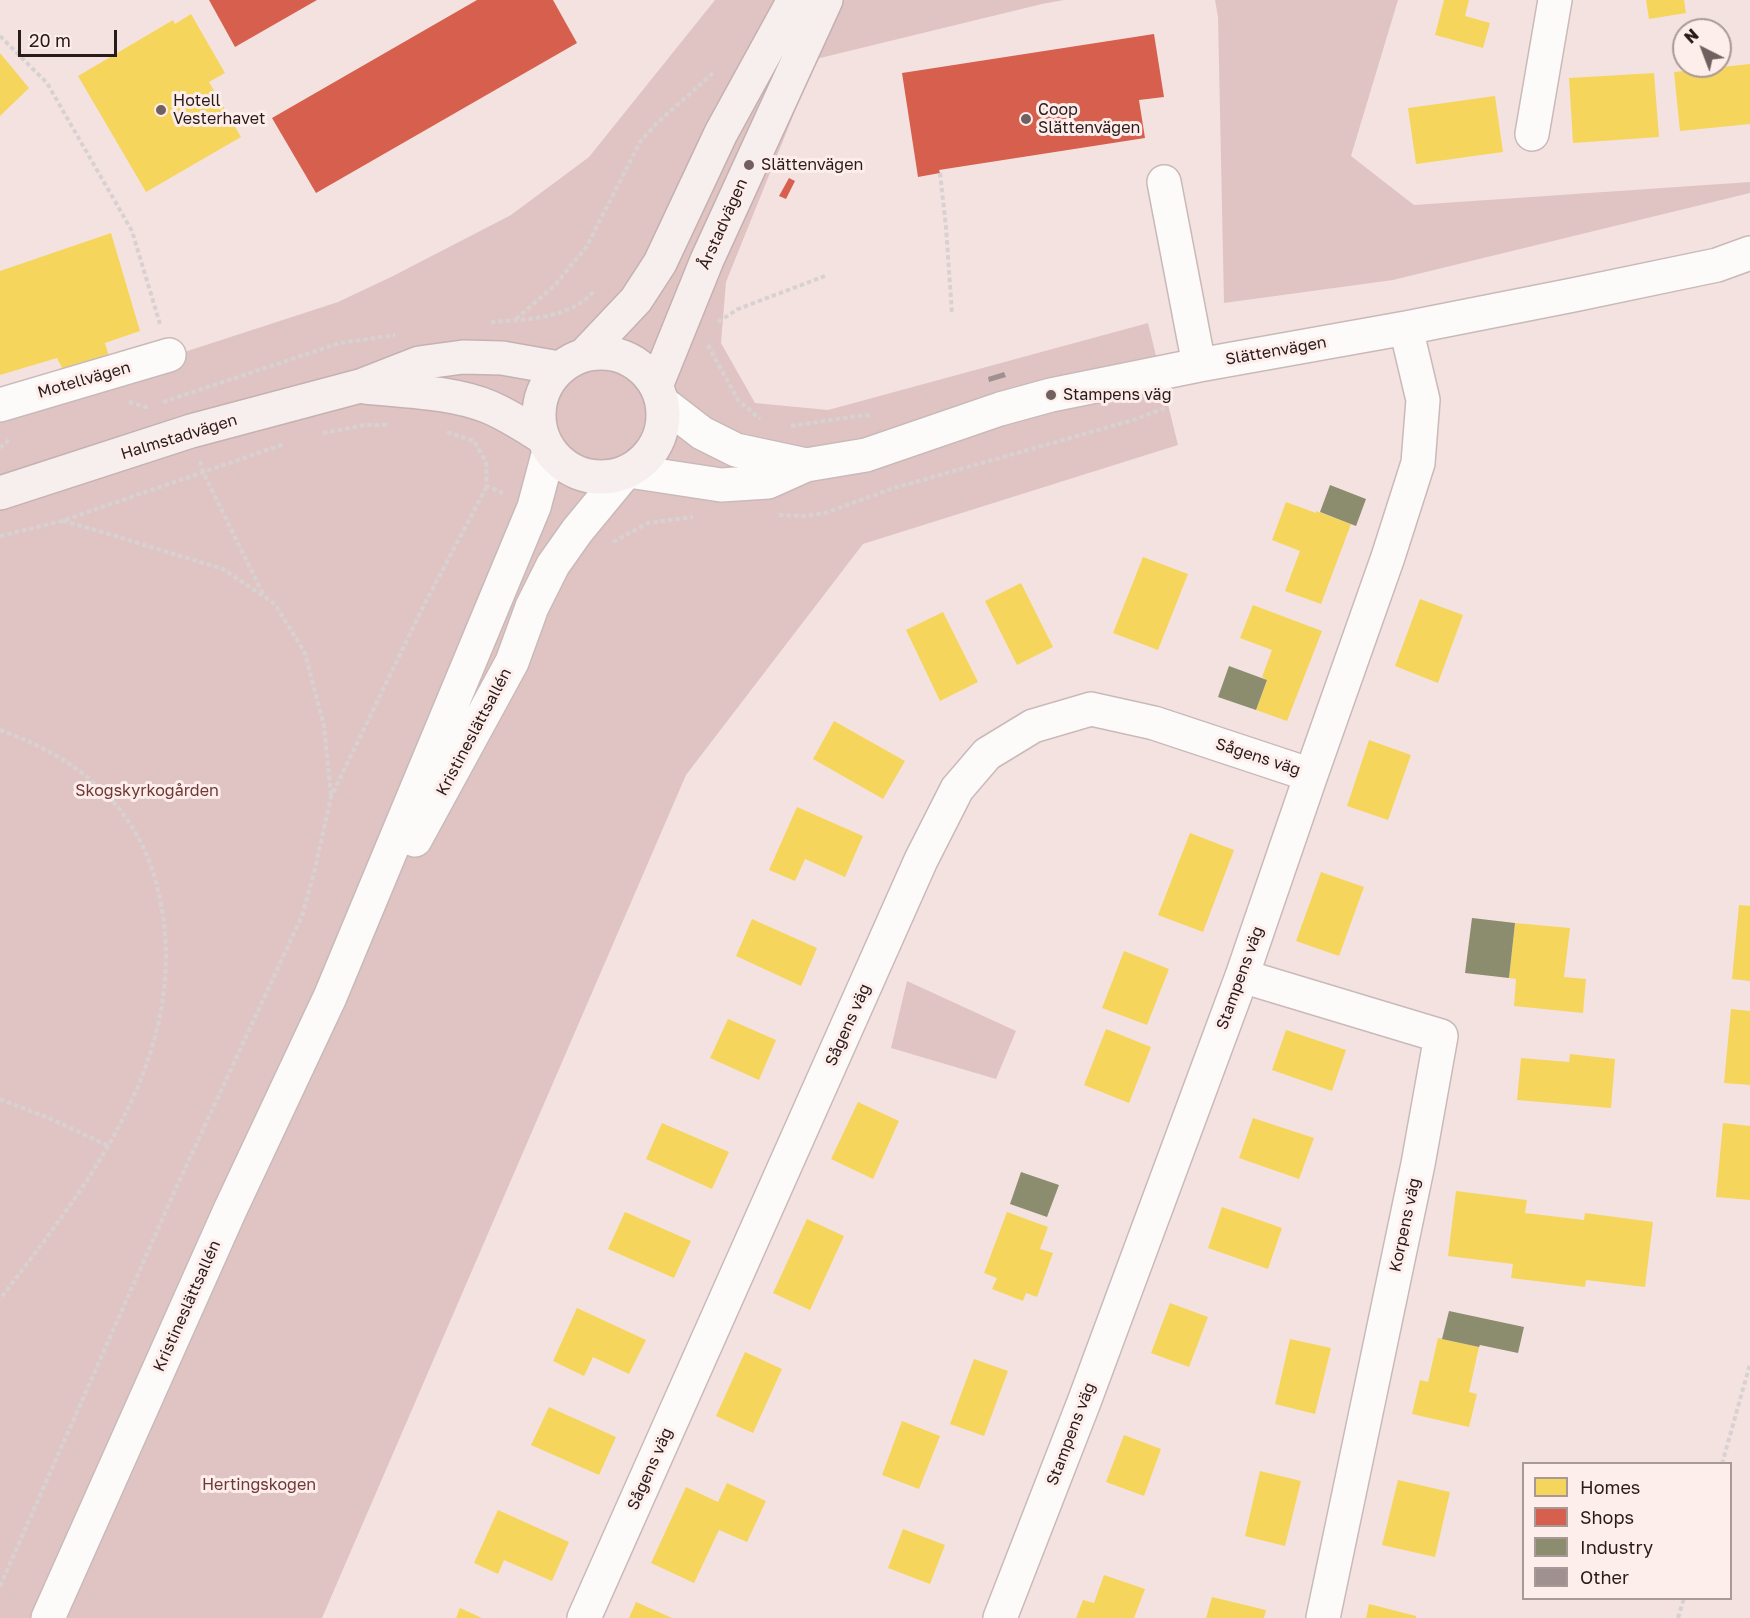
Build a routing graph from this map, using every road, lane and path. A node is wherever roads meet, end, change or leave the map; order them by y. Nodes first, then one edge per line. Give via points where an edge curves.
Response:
1 (794, 0) edge
2 (826, 0) edge
3 (1555, 0) edge
4 (0, 36) edge
5 (717, 68) dead end
6 (1532, 134) dead end
7 (940, 173) dead end
8 (1164, 182) dead end
9 (1750, 253) edge
10 (825, 276) dead end
11 (952, 314) dead end
12 (709, 328) dead end
13 (1406, 328) junction
14 (169, 355) junction
15 (502, 358) junction
16 (572, 362) junction
17 (1199, 365) junction
18 (360, 386) junction
19 (660, 394) junction
20 (0, 405) edge
21 (487, 406) junction
22 (191, 431) junction
23 (474, 441) dead end
24 (546, 444) junction
25 (806, 465) junction
26 (626, 472) junction
27 (487, 486) dead end
28 (0, 493) edge
29 (62, 521) dead end
30 (264, 596) junction
31 (0, 730) edge
32 (1311, 775) junction
33 (331, 797) junction
34 (1242, 976) junction
35 (330, 997) junction
36 (0, 1099) edge
37 (109, 1146) junction
38 (0, 1299) edge
39 (1750, 1364) edge
40 (1723, 1462) edge
41 (0, 1586) edge
42 (1684, 1600) edge
43 (48, 1618) edge
44 (584, 1618) edge
45 (1000, 1618) edge
46 (1323, 1618) edge
47 (1678, 1618) edge

1 - 16 main road via 721,133 660,263 636,300
2 - 19 main road, Årstadvägen via 706,260
3 - 6 street
4 - 14 path via 47,82 132,231
5 - 15 path via 640,142 587,246 555,285 514,321
7 - 11 path
8 - 17 street
9 - 13 street, Slättenvägen via 1717,265
10 - 12 path via 738,309
13 - 17 street, Slättenvägen
13 - 32 street, Stampens väg via 1423,400 1418,463
14 - 20 street, Motellvägen
14 - 22 path
15 - 16 main road, Halmstadvägen
15 - 18 main road, Halmstadvägen via 463,357 419,363
16 - 19 main road via 606,352 626,357 644,369
16 - 24 main road via 544,388 538,412
17 - 25 street, Slättenvägen via 1051,394 866,455
18 - 21 main road, Halmstadvägen
18 - 22 main road, Halmstadvägen
19 - 25 street, Slättenvägen via 702,433 736,450
19 - 26 main road via 663,423 657,443 646,459
21 - 23 path
21 - 24 main road, Halmstadvägen via 512,417
22 - 28 main road, Halmstadvägen
22 - 30 path via 203,472
24 - 26 main road via 564,466 582,475 603,478
24 - 35 street, Kristineslättsallén via 534,507
25 - 26 street, Slättenvägen via 768,482 721,485
26 - 35 street, Kristineslättsallén via 553,566 532,607 512,662
27 - 33 path
29 - 30 path via 223,569
30 - 33 path via 275,604 305,652 324,726
31 - 37 path via 62,758 112,800 136,832 157,889 166,959 161,1016 142,1075
32 - 34 street, Stampens väg
32 - 44 street, Sågens väg via 1154,723 1091,709 1034,726 987,754 957,789 921,860
33 - 41 path via 302,916 176,1188
34 - 45 street, Stampens väg
34 - 46 street, Korpens väg via 1441,1036
35 - 43 street, Kristineslättsallén
36 - 37 path
37 - 38 path via 50,1235
39 - 40 path
42 - 47 path

